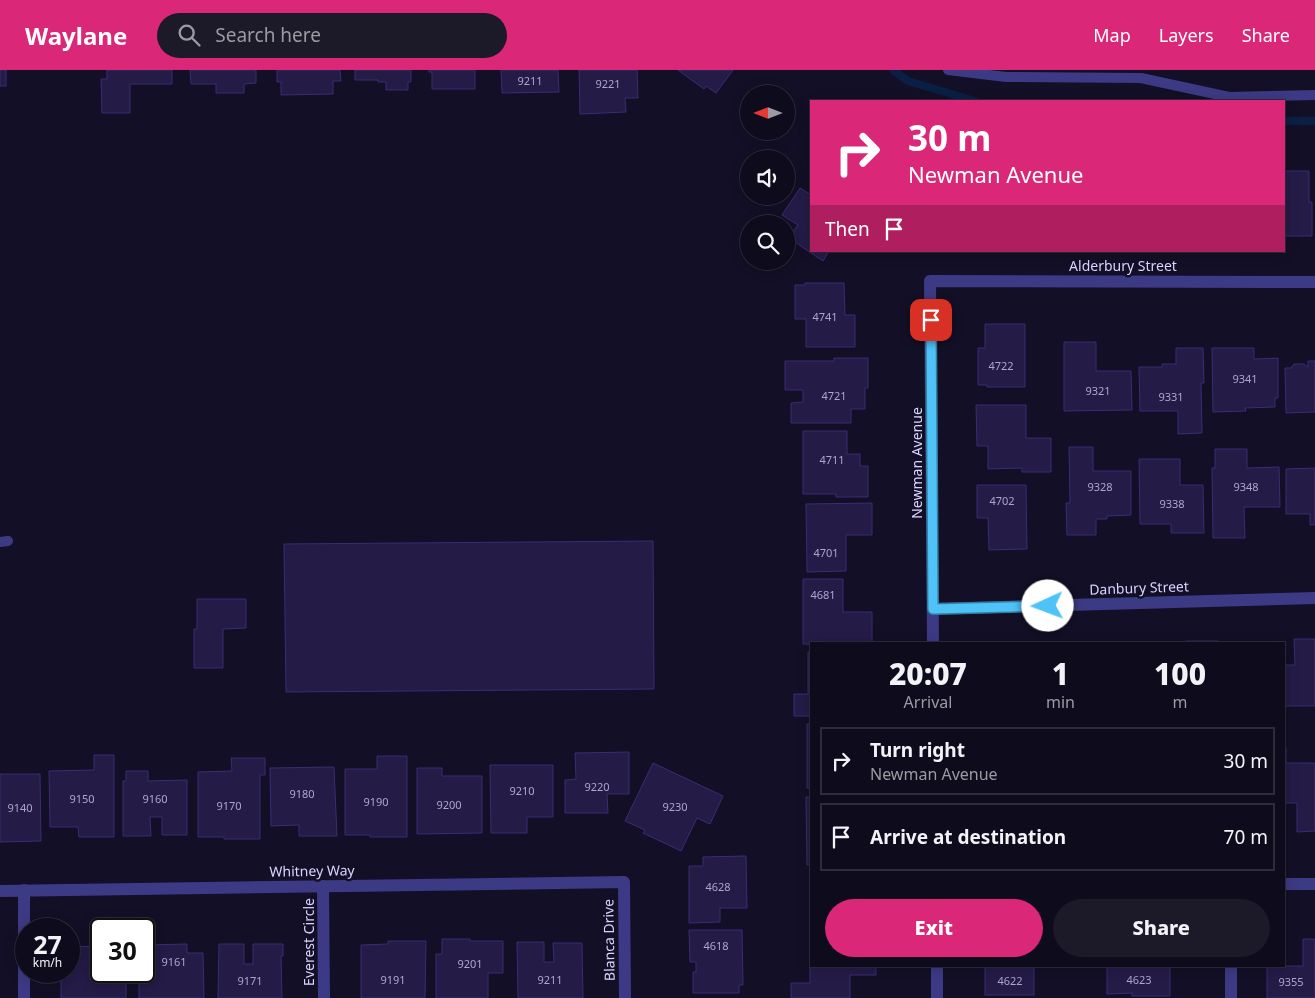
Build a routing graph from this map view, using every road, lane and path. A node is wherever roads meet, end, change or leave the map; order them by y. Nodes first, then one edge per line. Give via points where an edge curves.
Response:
1 (948, 70) edge
2 (1315, 95) edge
3 (930, 281) joint
4 (1315, 282) edge
5 (1315, 598) edge
6 (933, 609) junction
7 (933, 642) edge
8 (624, 882) joint
9 (1285, 884) edge
10 (1315, 884) edge
11 (323, 886) junction
12 (24, 890) junction
13 (0, 891) edge
14 (937, 967) edge
15 (1231, 967) edge
16 (24, 998) edge
17 (324, 998) edge
18 (625, 998) edge
19 (938, 998) edge
20 (1231, 998) edge

1 - 2 lane via 1006,77 1141,78 1229,97
3 - 4 street, Alderbury Street
3 - 6 street, Newman Avenue
5 - 6 street, Danbury Street
6 - 7 street, Newman Avenue
8 - 11 street, Whitney Way
8 - 18 street, Blanca Drive
9 - 10 street
11 - 12 street, Whitney Way
11 - 17 street, Everest Circle
12 - 13 street, Whitney Way
12 - 16 street
14 - 19 street
15 - 20 street

